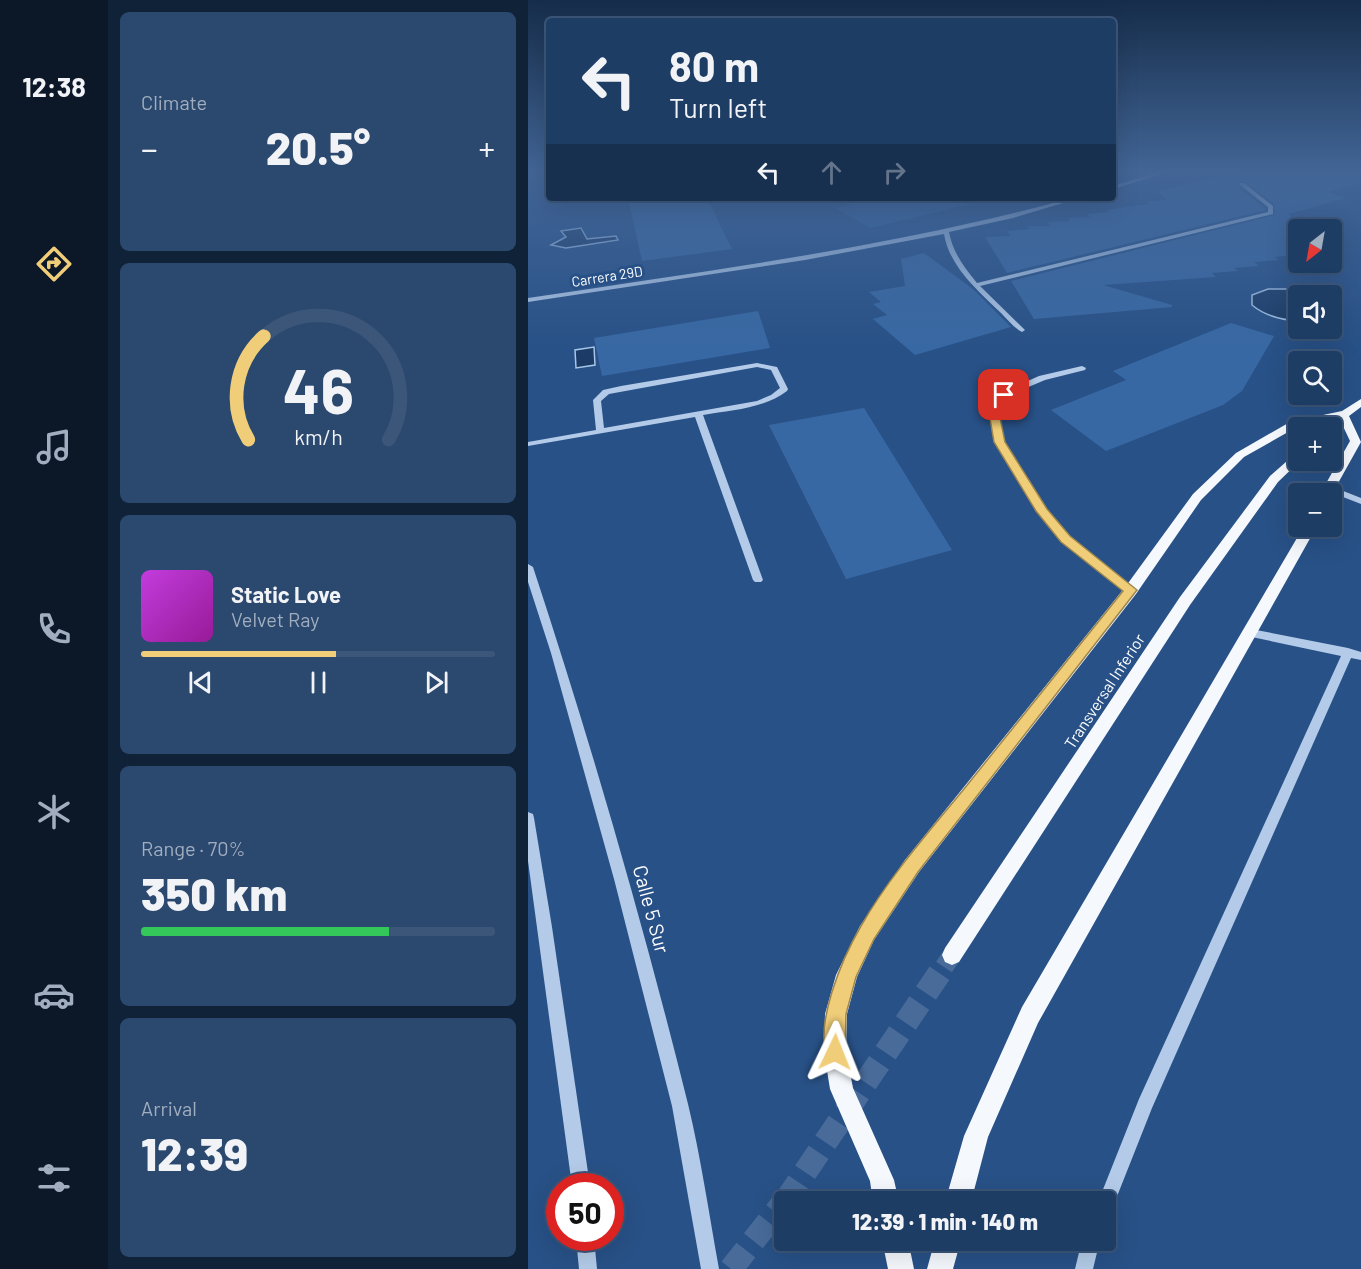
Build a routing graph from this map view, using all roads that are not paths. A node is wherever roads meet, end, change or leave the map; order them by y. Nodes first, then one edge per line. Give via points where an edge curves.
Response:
1 (945, 230) edge
2 (946, 230) edge
3 (1200, 230) edge
4 (976, 285) junction
5 (528, 300) edge
6 (1022, 330) dead end
7 (1082, 368) dead end
8 (1361, 402) edge
9 (698, 413) junction
10 (1343, 414) junction
11 (1340, 417) edge
12 (600, 431) junction
13 (528, 444) edge
14 (1288, 466) edge
15 (1332, 483) edge
16 (1342, 495) edge
17 (1361, 501) edge
18 (1305, 537) edge
19 (528, 567) edge
20 (758, 580) dead end
21 (1131, 590) junction
22 (1251, 633) junction
23 (1354, 655) edge
24 (528, 818) edge
25 (952, 955) tunnel mouth
26 (578, 1173) edge
27 (884, 1191) edge
28 (961, 1191) edge
29 (1111, 1191) edge
30 (586, 1251) edge
31 (897, 1251) edge
32 (945, 1251) edge
33 (1088, 1251) edge
34 (588, 1269) edge
35 (710, 1269) edge
36 (901, 1269) edge
37 (940, 1269) edge
38 (1084, 1269) edge

1 - 5 street, Carrera 29D via 847,250
2 - 4 street via 954,256
3 - 4 street
4 - 6 street
7 - 21 street via 1042,378 1004,395 995,418 999,442 1042,511 1066,539
8 - 10 main road
9 - 12 street
9 - 12 street via 759,403 784,389 774,369 757,365 621,388 606,392 597,400
9 - 20 street
10 - 11 main road
10 - 15 main road via 1356,441
10 - 21 main road via 1294,424 1240,455 1197,497
12 - 13 street
14 - 25 main road, Transversal Inferior via 1274,479 1185,601
16 - 17 street
18 - 22 main road
19 - 35 street, Calle 5 Sur via 615,857 666,1050
21 - 27 main road via 912,866 867,933 847,975 836,1014 835,1052 843,1089
22 - 23 street
22 - 28 main road via 1030,1015 976,1136
23 - 29 street via 1145,1105
24 - 26 street
30 - 34 street
31 - 36 main road
32 - 37 main road
33 - 38 street

